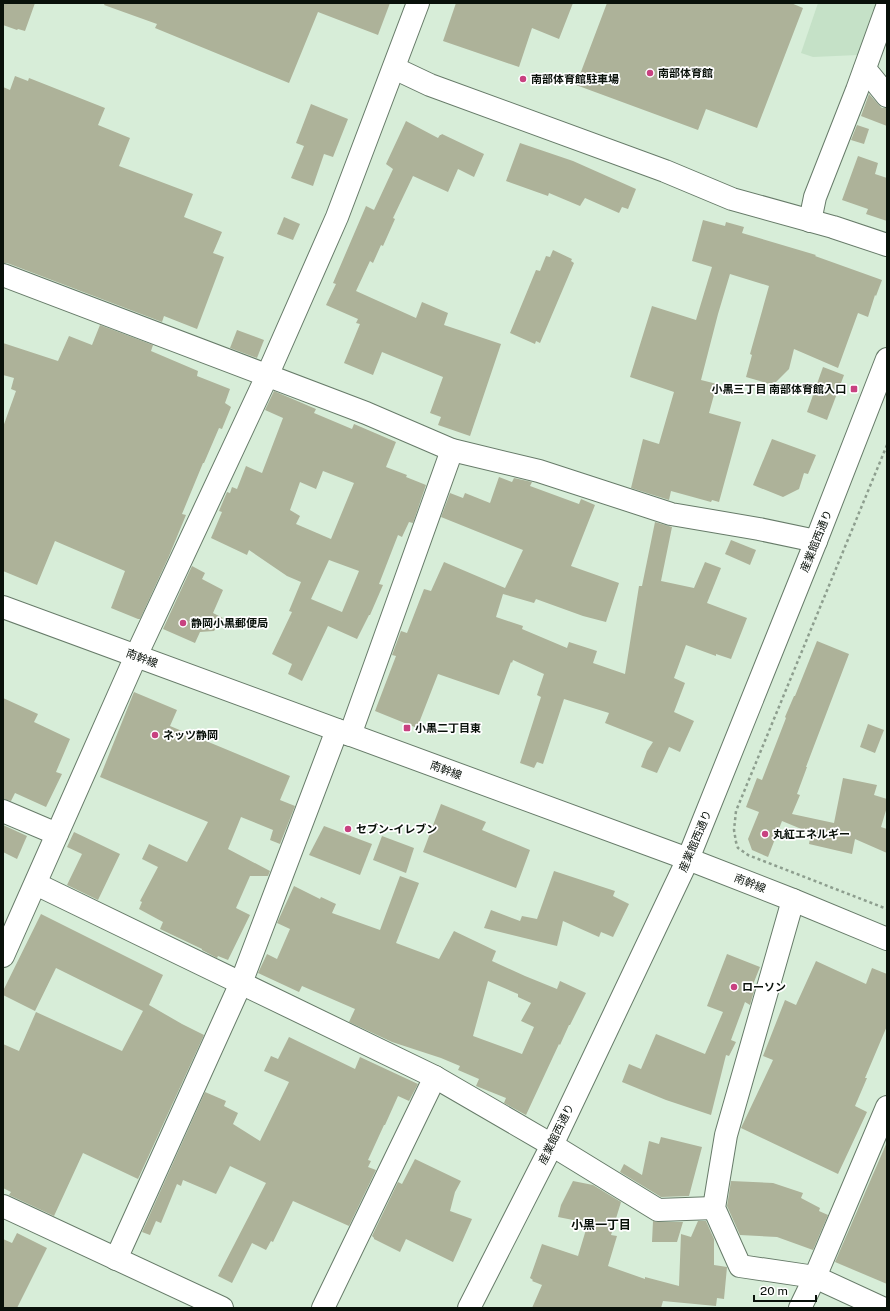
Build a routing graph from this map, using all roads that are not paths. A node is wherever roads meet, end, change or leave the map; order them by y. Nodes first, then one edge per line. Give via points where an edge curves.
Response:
1 (418, 3) edge
2 (887, 7) edge
3 (394, 68) junction
4 (865, 69) junction
5 (887, 96) edge
6 (810, 221) junction
7 (887, 245) edge
8 (3, 275) edge
9 (887, 359) edge
10 (267, 376) junction
11 (452, 450) junction
12 (816, 541) junction
13 (3, 607) edge
14 (136, 656) junction
15 (344, 732) junction
16 (3, 811) edge
17 (58, 834) junction
18 (688, 859) junction
19 (36, 884) junction
20 (793, 900) junction
21 (887, 939) edge
22 (3, 956) edge
23 (241, 983) junction
24 (434, 1077) junction
25 (887, 1107) edge
26 (552, 1145) junction
27 (3, 1206) edge
28 (714, 1208) junction
29 (116, 1259) junction
30 (815, 1277) junction
31 (222, 1308) edge
32 (323, 1308) edge
33 (469, 1308) edge
34 (800, 1308) edge
35 (882, 1308) edge

1 - 3 street
2 - 4 street
3 - 6 street via 430,85 664,171 732,199
3 - 10 street via 337,217
4 - 5 street
4 - 6 street via 815,197
6 - 7 street
8 - 10 street
9 - 12 street, 産業館西通り
10 - 11 street via 366,413
10 - 14 street
11 - 12 street via 539,471 671,514
11 - 15 street
12 - 18 street, 産業館西通り
13 - 14 street, 南幹線
14 - 15 street, 南幹線
14 - 17 street
15 - 18 street, 南幹線
15 - 23 street
16 - 17 street
17 - 19 street
18 - 20 street, 南幹線
18 - 26 street, 産業館西通り
19 - 22 street
19 - 23 street
20 - 21 street, 南幹線
20 - 28 street via 726,1135
23 - 24 street
23 - 29 street
24 - 26 street
24 - 32 street
25 - 30 street
26 - 28 street via 658,1210
26 - 33 street, 産業館西通り
27 - 29 street
28 - 30 street via 740,1266
29 - 31 street
30 - 34 street
30 - 35 street

